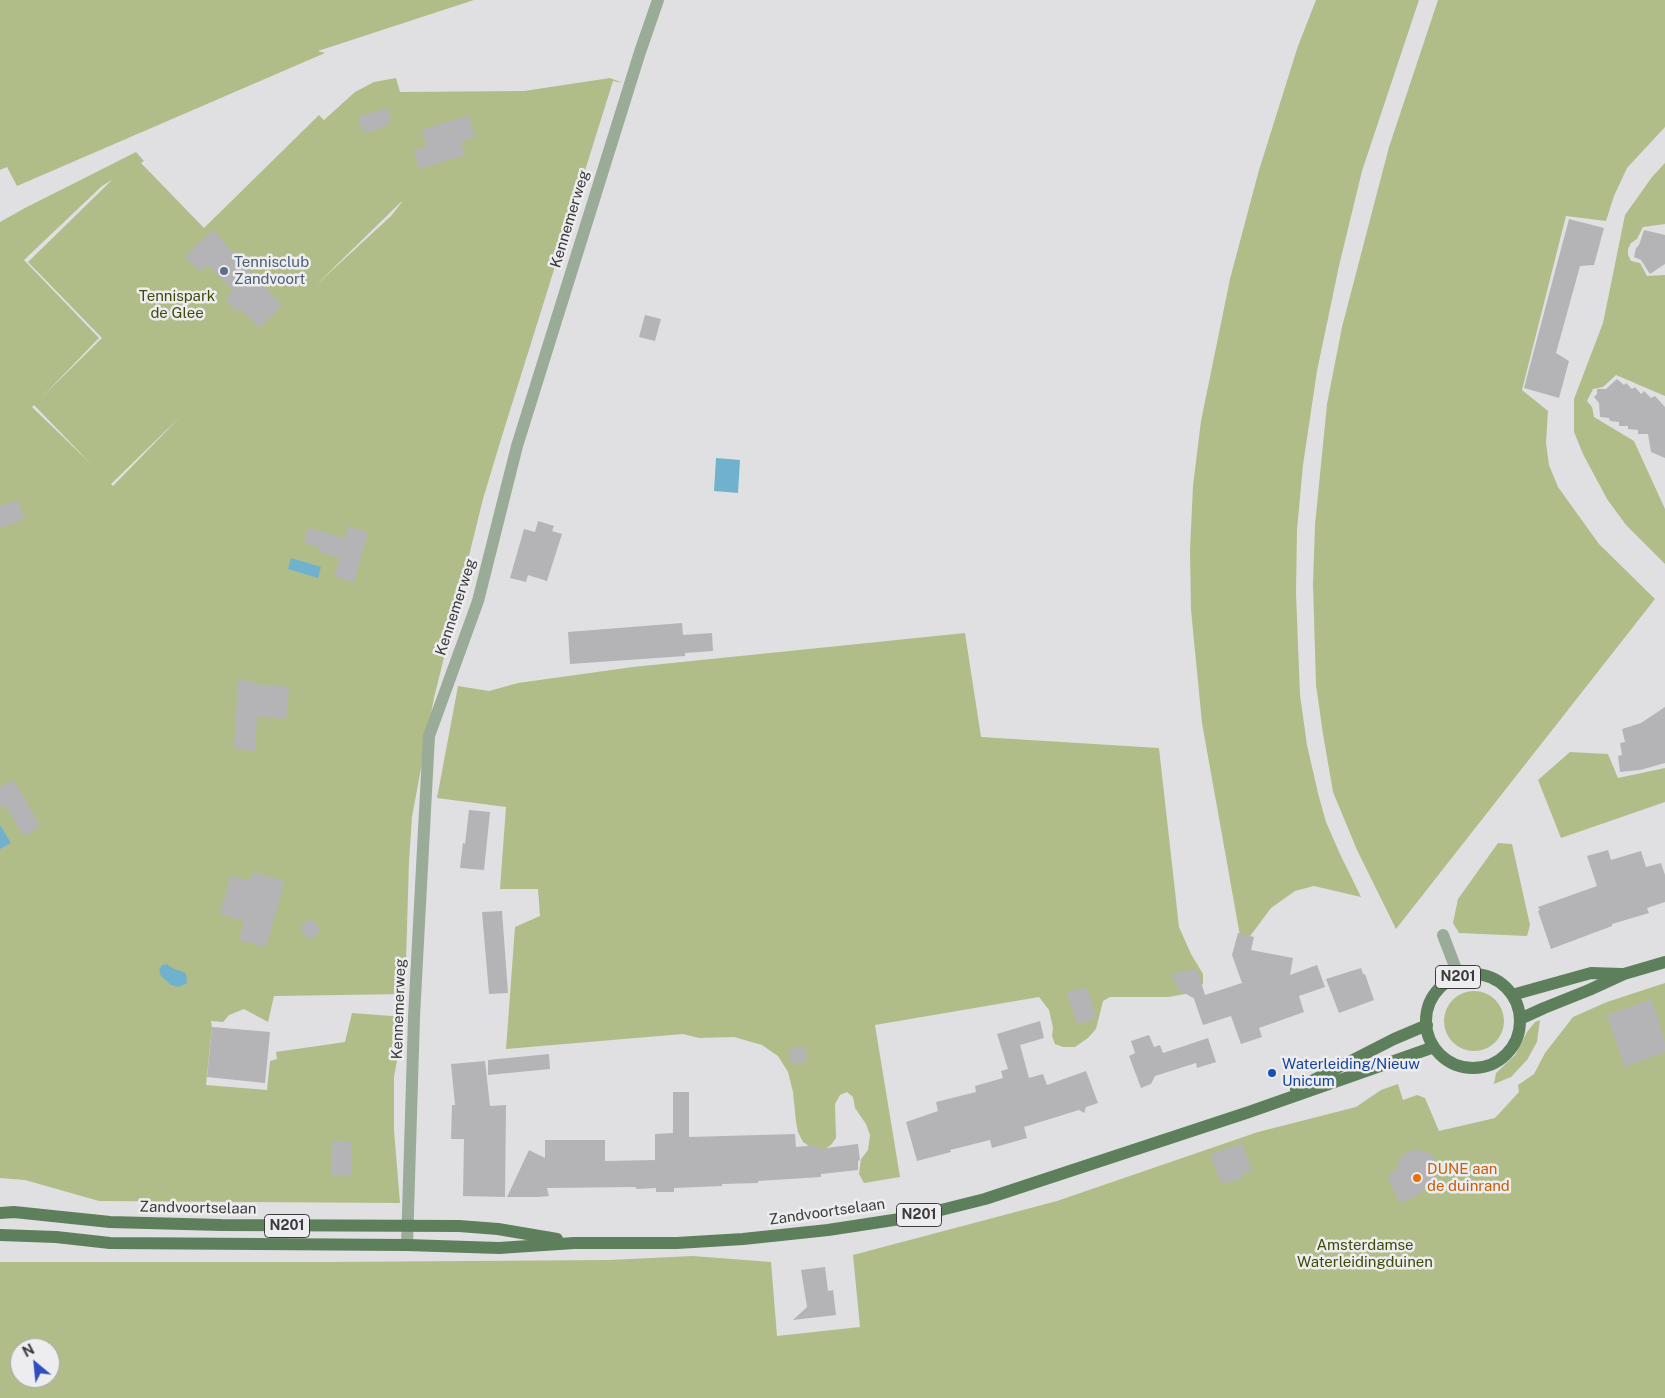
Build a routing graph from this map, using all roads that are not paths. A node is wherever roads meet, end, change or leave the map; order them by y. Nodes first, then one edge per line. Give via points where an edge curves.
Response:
1 (658, 0) edge
2 (1443, 935) dead end
3 (1665, 962) edge
4 (1624, 974) junction
5 (1459, 977) junction
6 (1512, 994) junction
7 (1520, 1019) junction
8 (1427, 1024) junction
9 (1434, 1047) junction
10 (1249, 1112) junction
11 (0, 1213) edge
12 (408, 1227) junction
13 (0, 1235) edge
14 (574, 1243) junction
15 (407, 1245) junction

1 - 12 street, Kennemerweg via 516,446 478,601 429,736
2 - 5 street
3 - 4 main road
4 - 6 main road via 1591,973
4 - 7 main road
5 - 6 main road, N201 via 1484,976 1503,985
5 - 8 main road, N201 via 1436,993 1429,1007
6 - 7 main road
7 - 9 main road via 1516,1040 1509,1051 1486,1066 1472,1068 1455,1064
8 - 9 main road, N201
8 - 10 main road, Zandvoortselaan / N201
9 - 10 main road, Zandvoortselaan / N201
10 - 14 main road, Zandvoortselaan / N201 via 985,1199 914,1217 743,1240
11 - 12 main road, Zandvoortselaan / N201 via 119,1222
12 - 14 main road, Zandvoortselaan / N201 via 498,1229
12 - 15 street, Kennemerweg
13 - 15 main road, Zandvoortselaan / N201 via 110,1242
14 - 15 main road, Zandvoortselaan / N201 via 499,1248

